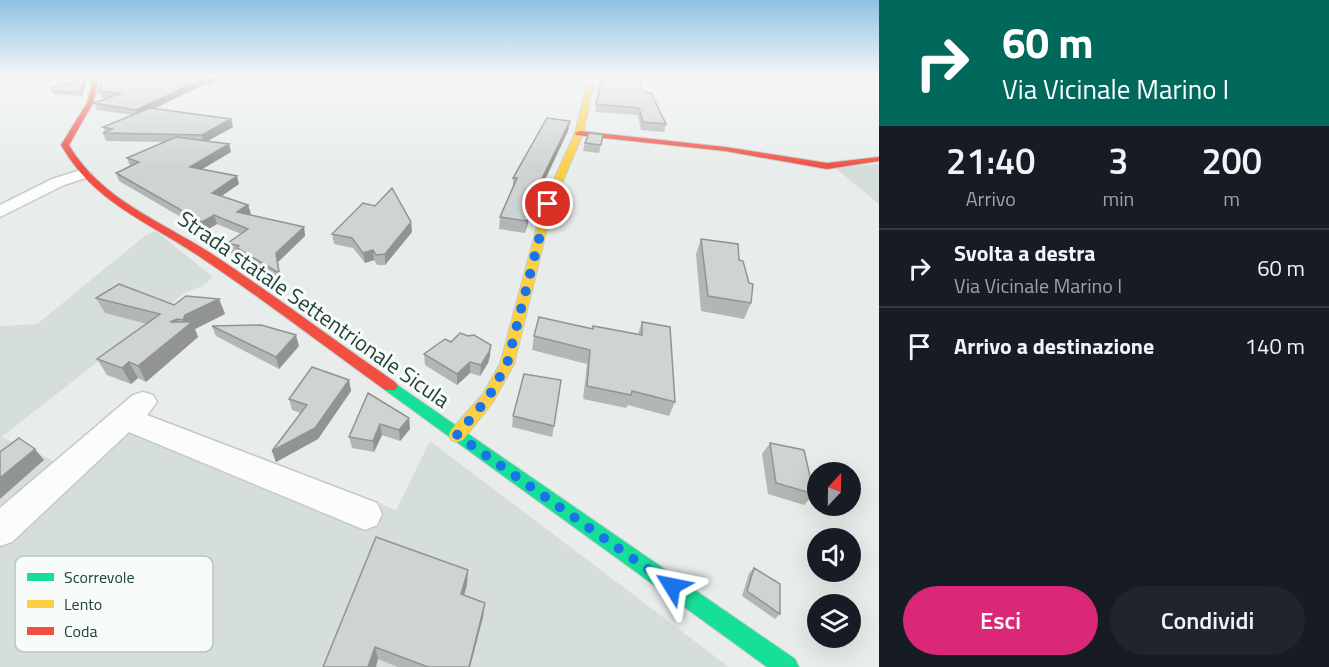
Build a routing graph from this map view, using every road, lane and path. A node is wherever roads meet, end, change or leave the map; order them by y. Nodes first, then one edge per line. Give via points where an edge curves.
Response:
1 (88, 107) edge
2 (585, 107) edge
3 (579, 133) junction
4 (879, 159) edge
5 (84, 174) junction
6 (0, 212) edge
7 (457, 435) junction
8 (365, 514) dead end
9 (0, 530) edge
10 (787, 667) edge

1 - 5 main road, Strada statale Settentrionale Sicula via 65,145
2 - 3 main road
3 - 4 main road via 725,149 827,166
3 - 7 main road via 548,204 507,364 488,398
5 - 6 street via 58,182
5 - 7 main road, Strada statale Settentrionale Sicula via 205,255
7 - 10 main road, Strada statale Settentrionale Sicula
8 - 9 street via 134,410

